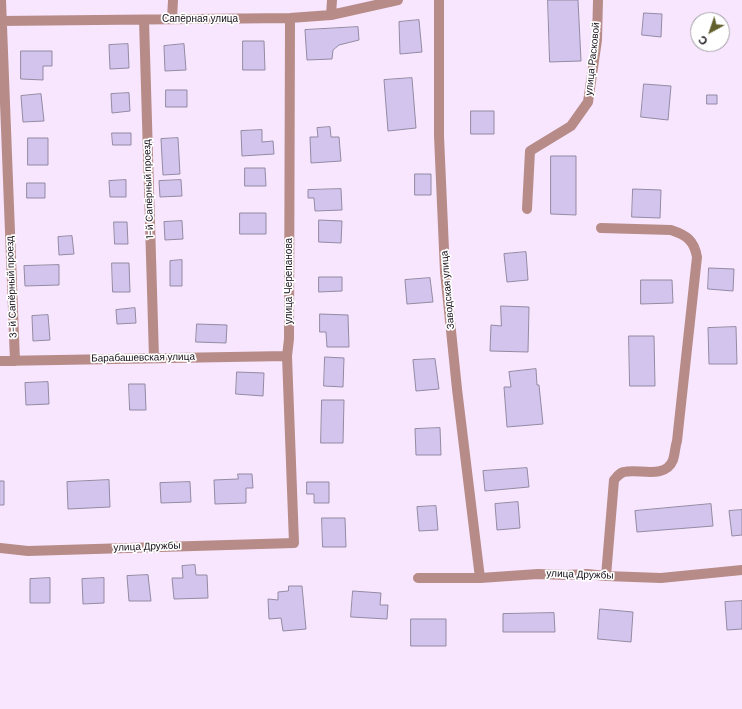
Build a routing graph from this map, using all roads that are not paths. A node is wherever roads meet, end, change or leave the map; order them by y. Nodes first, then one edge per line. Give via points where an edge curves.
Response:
1 (1, 0) edge
2 (173, 0) edge
3 (332, 0) edge
4 (398, 0) edge
5 (440, 0) edge
6 (598, 0) edge
7 (331, 15) junction
8 (290, 18) junction
9 (144, 20) junction
10 (172, 20) junction
11 (1, 21) edge
12 (527, 209) dead end
13 (601, 228) dead end
14 (287, 356) junction
15 (154, 358) junction
16 (0, 361) edge
17 (15, 361) junction
18 (294, 543) joint
19 (0, 548) edge
20 (742, 570) edge
21 (606, 576) junction
22 (418, 578) dead end
23 (480, 578) junction

1 - 11 street, 3-й Сапёрный проезд
2 - 10 street
3 - 7 street
4 - 7 street, Сапёрная улица
5 - 23 street, Заводская улица via 439,136 445,272
6 - 12 street, улица Расковой via 597,40 588,102 571,126 530,150
7 - 8 street, Сапёрная улица
8 - 10 street, Сапёрная улица
8 - 14 street, улица Черепанова via 290,339
9 - 10 street, Сапёрная улица
9 - 11 street, Сапёрная улица
9 - 15 street, 1-й Сапёрный проезд
11 - 17 street, 3-й Сапёрный проезд
13 - 21 street via 671,230 690,240 697,257 677,441 672,462 659,472 624,472 614,480
14 - 15 street, Барабашевская улица
14 - 18 street, улица Черепанова
15 - 17 street, Барабашевская улица
16 - 17 street, Барабашевская улица
18 - 19 street, улица Дружбы via 28,551
20 - 21 street, улица Дружбы via 661,578
21 - 23 street, улица Дружбы via 538,574
22 - 23 street, улица Дружбы

